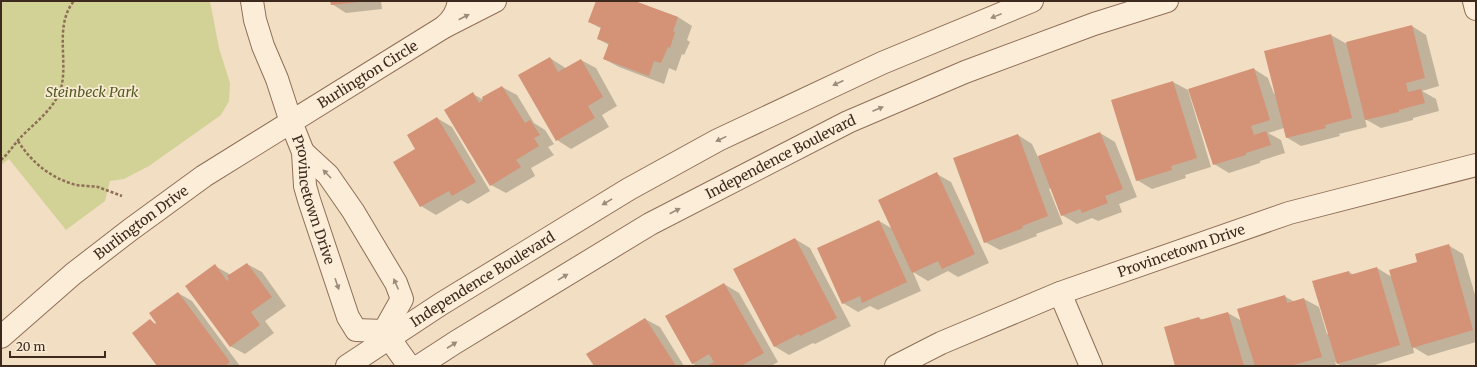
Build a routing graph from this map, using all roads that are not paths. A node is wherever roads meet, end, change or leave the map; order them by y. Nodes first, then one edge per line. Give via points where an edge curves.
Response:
1 (252, 1) edge
2 (459, 1) edge
3 (495, 1) edge
4 (1032, 1) edge
5 (1167, 1) edge
6 (1474, 1) edge
7 (1476, 9) edge
8 (444, 27) junction
9 (291, 122) junction
10 (303, 152) junction
11 (1476, 165) edge
12 (1060, 293) junction
13 (386, 334) junction
14 (1, 337) edge
15 (347, 366) edge
16 (409, 366) edge
17 (419, 366) edge
18 (896, 366) edge
19 (1091, 366) edge

1 - 9 street, Provincetown Drive via 261,39
2 - 8 street, Burlington Circle via 452,20
8 -> 3 street, Burlington Circle
4 -> 13 street, Independence Boulevard via 882,63 718,140 629,189
17 -> 5 street, Independence Boulevard via 650,224 848,122 973,70 1094,24
6 - 7 street
8 - 9 street, Burlington Circle
9 - 10 street, Provincetown Drive
9 - 14 street, Burlington Drive via 204,176 148,217 73,274
13 -> 10 street via 402,299 396,283 337,186 328,174
10 -> 13 street, Provincetown Drive via 305,186 348,318 356,330
11 - 12 street, Provincetown Drive via 1289,213
12 - 18 street, Provincetown Drive via 941,343
12 - 19 street
13 - 15 street, Independence Boulevard
13 - 16 street

